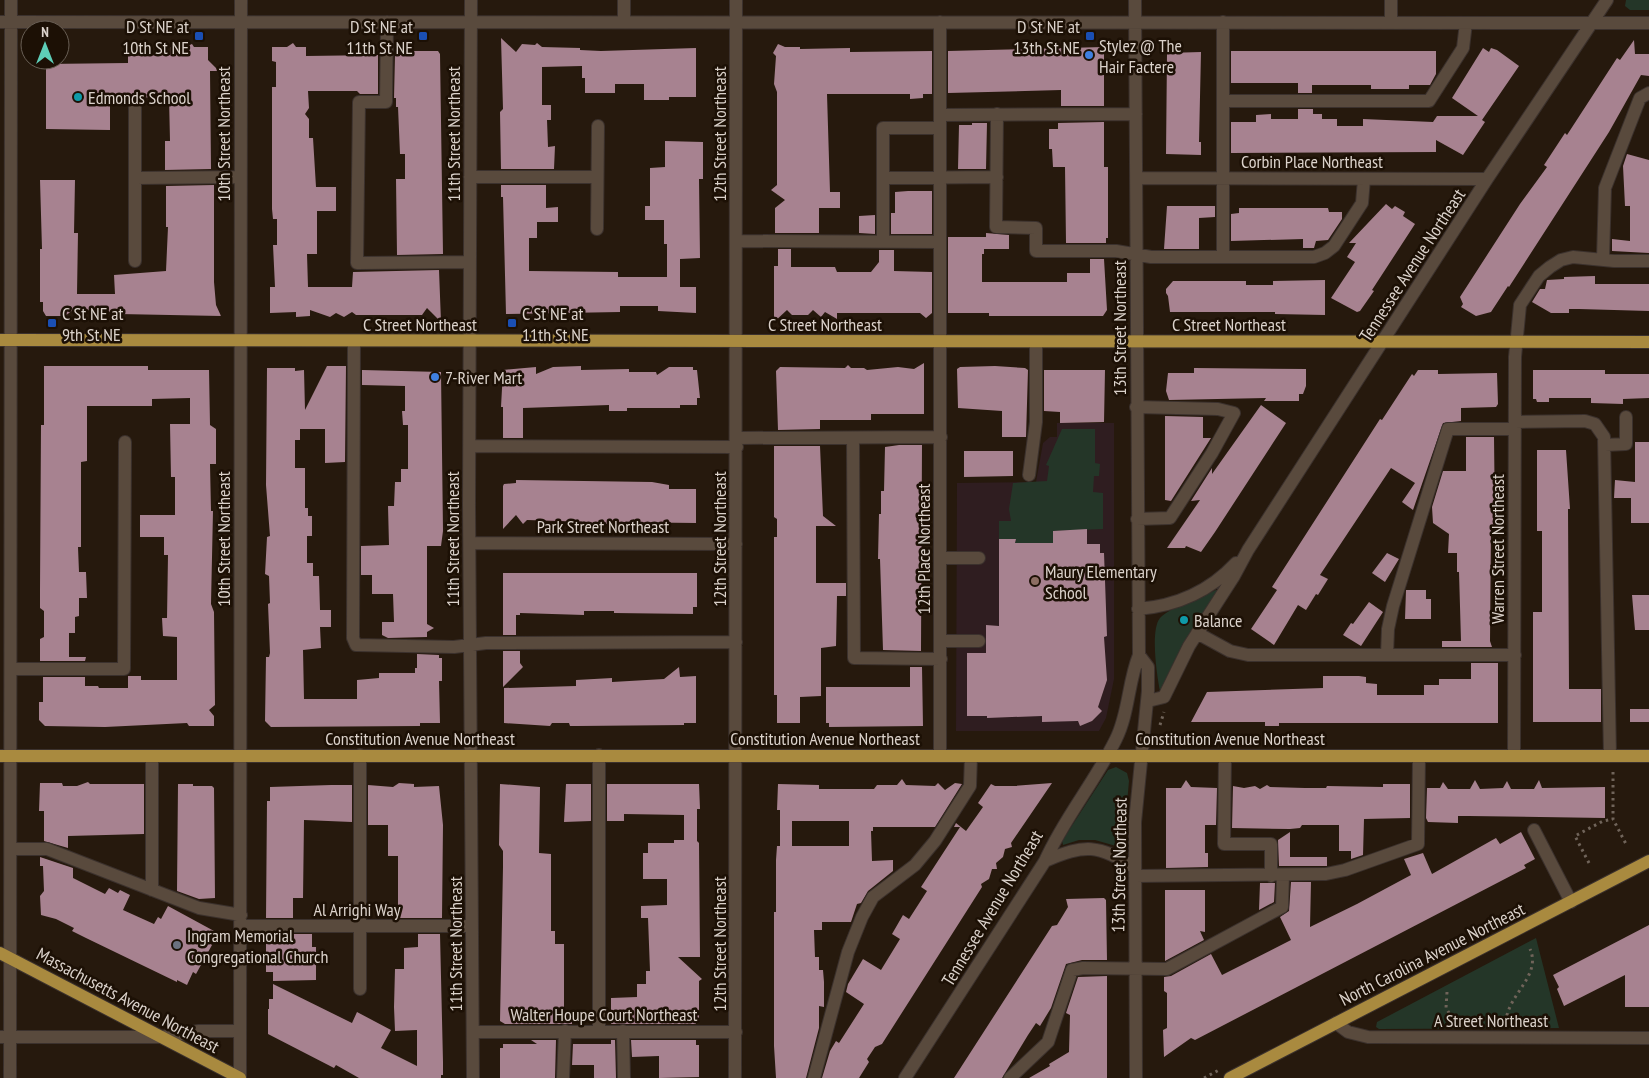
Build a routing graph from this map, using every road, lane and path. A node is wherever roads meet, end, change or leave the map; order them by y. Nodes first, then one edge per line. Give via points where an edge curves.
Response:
1 (11, 0) edge
2 (240, 0) edge
3 (471, 0) edge
4 (624, 0) edge
5 (736, 0) edge
6 (1135, 0) edge
7 (1391, 0) edge
8 (1607, 0) edge
9 (6, 22) edge
10 (240, 22) junction
11 (387, 22) junction
12 (624, 22) junction
13 (736, 22) junction
14 (940, 22) junction
15 (1135, 22) junction
16 (1223, 22) junction
17 (471, 23) junction
18 (1391, 23) junction
19 (1466, 23) junction
20 (1592, 23) junction
21 (1649, 23) edge
22 (1649, 93) edge
23 (1223, 101) junction
24 (135, 106) dead end
25 (998, 114) junction
26 (1136, 114) junction
27 (940, 115) junction
28 (598, 126) dead end
29 (940, 128) junction
30 (240, 177) junction
31 (470, 177) junction
32 (598, 177) junction
33 (940, 177) junction
34 (997, 177) junction
35 (5, 178) edge
36 (135, 178) junction
37 (883, 178) junction
38 (1136, 178) junction
39 (1223, 178) junction
40 (1364, 179) junction
41 (1487, 180) junction
42 (598, 229) dead end
43 (737, 241) junction
44 (883, 241) junction
45 (940, 242) junction
46 (1136, 254) junction
47 (1223, 256) junction
48 (1603, 259) junction
49 (135, 261) dead end
50 (470, 262) junction
51 (1649, 262) edge
52 (6, 340) edge
53 (240, 341) junction
54 (354, 341) junction
55 (737, 341) junction
56 (1384, 341) junction
57 (470, 342) junction
58 (940, 342) junction
59 (1036, 342) junction
60 (1136, 342) junction
61 (1515, 342) junction
62 (1649, 342) edge
63 (1136, 407) junction
64 (1626, 418) dead end
65 (1515, 425) junction
66 (940, 437) junction
67 (853, 438) junction
68 (124, 442) dead end
69 (737, 442) junction
70 (5, 444) edge
71 (1605, 445) junction
72 (470, 446) junction
73 (1029, 475) dead end
74 (1137, 519) junction
75 (470, 543) junction
76 (736, 544) junction
77 (1248, 550) junction
78 (941, 558) junction
79 (979, 558) dead end
80 (1138, 609) junction
81 (1197, 633) junction
82 (940, 641) junction
83 (979, 641) dead end
84 (736, 642) junction
85 (470, 646) junction
86 (1139, 655) junction
87 (1387, 655) junction
88 (1515, 655) junction
89 (940, 659) junction
90 (11, 669) junction
91 (1148, 701) junction
92 (360, 755) junction
93 (599, 755) junction
94 (1106, 755) junction
95 (6, 756) edge
96 (152, 756) junction
97 (240, 756) junction
98 (472, 756) junction
99 (737, 756) junction
100 (940, 756) junction
101 (971, 756) junction
102 (1142, 756) junction
103 (1225, 756) junction
104 (1419, 756) junction
105 (1514, 756) junction
106 (1610, 756) junction
107 (1649, 756) edge
108 (1613, 772) dead end
109 (1613, 819) junction
110 (1534, 830) dead end
111 (1626, 844) dead end
112 (11, 848) junction
113 (1649, 860) edge
114 (1045, 861) junction
115 (1589, 863) dead end
116 (1135, 872) junction
117 (1277, 876) junction
118 (152, 890) junction
119 (1571, 902) junction
120 (241, 920) junction
121 (472, 926) junction
122 (360, 927) junction
123 (1530, 949) dead end
124 (5, 955) edge
125 (1134, 969) junction
126 (360, 989) dead end
127 (1447, 992) dead end
128 (1454, 1021) dead end
129 (1506, 1022) dead end
130 (1336, 1023) junction
131 (240, 1031) junction
132 (565, 1031) junction
133 (599, 1031) junction
134 (623, 1031) junction
135 (473, 1032) junction
136 (736, 1032) junction
137 (5, 1037) edge
138 (162, 1037) junction
139 (1649, 1038) edge
140 (10, 1078) edge
141 (240, 1078) edge
142 (473, 1078) edge
143 (564, 1078) edge
144 (624, 1078) edge
145 (735, 1078) edge
146 (814, 1078) edge
147 (905, 1078) edge
148 (1010, 1078) edge
149 (1136, 1078) edge
150 (1230, 1078) edge

1 - 9 street
2 - 10 street, 10th Street Northeast
3 - 17 street, 11th Street Northeast
4 - 12 street
5 - 13 street, 12th Street Northeast
6 - 15 street, 13th Street Northeast
7 - 18 street
8 - 20 street, Tennessee Avenue Northeast
9 - 10 street
9 - 35 street
10 - 11 street
10 - 30 street, 10th Street Northeast
11 - 17 street
11 - 50 street via 386,102 359,102 357,263
12 - 13 street
12 - 17 street
13 - 14 street
13 - 43 street, 12th Street Northeast
14 - 15 street
14 - 27 street, 12th Place Northeast
15 - 16 street
15 - 26 street, 13th Street Northeast
16 - 18 street
16 - 23 street
17 - 31 street, 11th Street Northeast
18 - 19 street
19 - 20 street
19 - 23 street via 1463,48 1428,101
20 - 21 street
20 - 41 street, Tennessee Avenue Northeast
22 - 48 street via 1640,98 1605,188
23 - 39 street
24 - 36 street
25 - 26 street
25 - 27 street
25 - 34 street
26 - 38 street, 13th Street Northeast
27 - 29 street, 12th Place Northeast
28 - 32 street
29 - 33 street, 12th Place Northeast
29 - 37 street via 883,128
30 - 36 street
30 - 53 street, 10th Street Northeast
31 - 32 street
31 - 50 street, 11th Street Northeast
32 - 42 street
33 - 34 street
33 - 37 street
33 - 45 street, 12th Place Northeast
34 - 46 street via 996,227 1036,228 1036,251
35 - 52 street
36 - 49 street
37 - 44 street
38 - 39 street, Corbin Place Northeast
38 - 46 street, 13th Street Northeast
39 - 40 street, Corbin Place Northeast
39 - 47 street
40 - 41 street, Corbin Place Northeast
40 - 47 street via 1362,203 1334,246 1325,253 1314,257
41 - 56 street, Tennessee Avenue Northeast
43 - 44 street
43 - 55 street, 12th Street Northeast
44 - 45 street
45 - 58 street, 12th Place Northeast
46 - 47 street via 1151,257
46 - 60 street, 13th Street Northeast
48 - 51 street, Warren Street Northeast
48 - 61 street, Warren Street Northeast via 1573,257 1561,260 1538,276 1518,311
50 - 57 street, 11th Street Northeast
52 - 53 main road, C Street Northeast
52 - 70 street
53 - 54 main road, C Street Northeast
53 - 97 street, 10th Street Northeast
54 - 57 main road, C Street Northeast
54 - 85 street via 354,644 362,647
55 - 57 main road, C Street Northeast
55 - 58 main road, C Street Northeast
55 - 69 street, 12th Street Northeast
56 - 60 main road, C Street Northeast
56 - 61 main road, C Street Northeast
56 - 77 street, Tennessee Avenue Northeast
57 - 72 street, 11th Street Northeast
58 - 59 main road, C Street Northeast
58 - 66 street, 12th Place Northeast
59 - 60 main road, C Street Northeast
59 - 73 street via 1036,422
60 - 63 street, 13th Street Northeast
61 - 62 main road, C Street Northeast
61 - 65 street, Warren Street Northeast
63 - 74 street, 13th Street Northeast
63 - 74 street via 1218,409 1234,413 1170,518
64 - 71 street via 1626,444
65 - 71 street via 1590,422 1599,427
65 - 87 street via 1448,429 1393,606
65 - 88 street, Warren Street Northeast
66 - 67 street
66 - 78 street, 12th Place Northeast
67 - 69 street
67 - 89 street via 854,658
68 - 90 street via 124,669
69 - 72 street
69 - 76 street, 12th Street Northeast
70 - 90 street
71 - 106 street
72 - 75 street, 11th Street Northeast
74 - 80 street, 13th Street Northeast
75 - 76 street, Park Street Northeast
75 - 85 street, 11th Street Northeast
76 - 84 street, 12th Street Northeast
77 - 80 street, Tennessee Avenue Northeast via 1211,586 1164,606
77 - 81 street, Tennessee Avenue Northeast
78 - 79 street
78 - 82 street, 12th Place Northeast
80 - 86 street, 13th Street Northeast
81 - 87 street via 1241,654
81 - 91 street, Tennessee Avenue Northeast via 1164,698
82 - 83 street
82 - 89 street, 12th Place Northeast
84 - 85 street via 486,643
84 - 99 street, 12th Street Northeast
85 - 98 street, 11th Street Northeast
86 - 91 street, 13th Street Northeast via 1148,666
86 - 94 street, 13th Street Northeast via 1122,723
87 - 88 street
88 - 105 street, Warren Street Northeast
89 - 100 street, 12th Place Northeast
90 - 95 street
91 - 102 street, 13th Street Northeast
92 - 97 main road, Constitution Avenue Northeast
92 - 98 main road, Constitution Avenue Northeast
92 - 122 street
93 - 98 main road, Constitution Avenue Northeast
93 - 99 main road, Constitution Avenue Northeast
93 - 133 street
94 - 101 main road, Constitution Avenue Northeast
94 - 102 main road, Constitution Avenue Northeast
94 - 114 street, Tennessee Avenue Northeast
95 - 96 main road, Constitution Avenue Northeast
95 - 112 street
96 - 97 main road, Constitution Avenue Northeast
96 - 118 street
97 - 120 street, 10th Street Northeast
98 - 121 street, 11th Street Northeast
99 - 100 main road, Constitution Avenue Northeast
99 - 136 street, 12th Street Northeast
100 - 101 main road, Constitution Avenue Northeast
101 - 146 street via 970,786 935,841 915,866 873,897 862,917 848,952
102 - 103 main road, Constitution Avenue Northeast
102 - 116 street, 13th Street Northeast via 1135,810
103 - 104 main road, Constitution Avenue Northeast
103 - 117 street via 1224,844 1271,844
104 - 105 main road, Constitution Avenue Northeast
104 - 117 street via 1418,844 1338,872
105 - 106 main road, Constitution Avenue Northeast
106 - 107 main road, Constitution Avenue Northeast
108 - 109 path
109 - 111 path
109 - 115 path via 1575,836
110 - 119 street
112 - 118 street, Al Arrighi Way via 47,849
112 - 124 street
113 - 119 main road, North Carolina Avenue Northeast
114 - 116 street via 1073,850 1093,848 1106,852
114 - 147 street, Tennessee Avenue Northeast
116 - 117 street
116 - 125 street, 13th Street Northeast
117 - 125 street via 1282,908 1167,969
118 - 120 street, Al Arrighi Way
119 - 130 main road, North Carolina Avenue Northeast
120 - 122 street, Al Arrighi Way
120 - 131 street, 10th Street Northeast
121 - 122 street, Al Arrighi Way
121 - 135 street, 11th Street Northeast
122 - 126 street
123 - 129 path via 1531,971 1510,1004
124 - 137 street
124 - 138 main road, Massachusetts Avenue Northeast
125 - 148 street via 1072,970 1048,1042
125 - 149 street, 13th Street Northeast
127 - 128 path via 1446,1008
130 - 139 street, A Street Northeast via 1348,1032 1368,1037
130 - 150 main road, North Carolina Avenue Northeast
131 - 138 street via 199,1031
131 - 141 street, 10th Street Northeast
132 - 133 street, Walter Houpe Court Northeast
132 - 135 street, Walter Houpe Court Northeast
132 - 143 street
133 - 134 street, Walter Houpe Court Northeast
134 - 136 street, Walter Houpe Court Northeast
134 - 144 street
135 - 142 street, 11th Street Northeast
136 - 145 street, 12th Street Northeast
137 - 138 street
137 - 140 street
138 - 141 main road, Massachusetts Avenue Northeast

